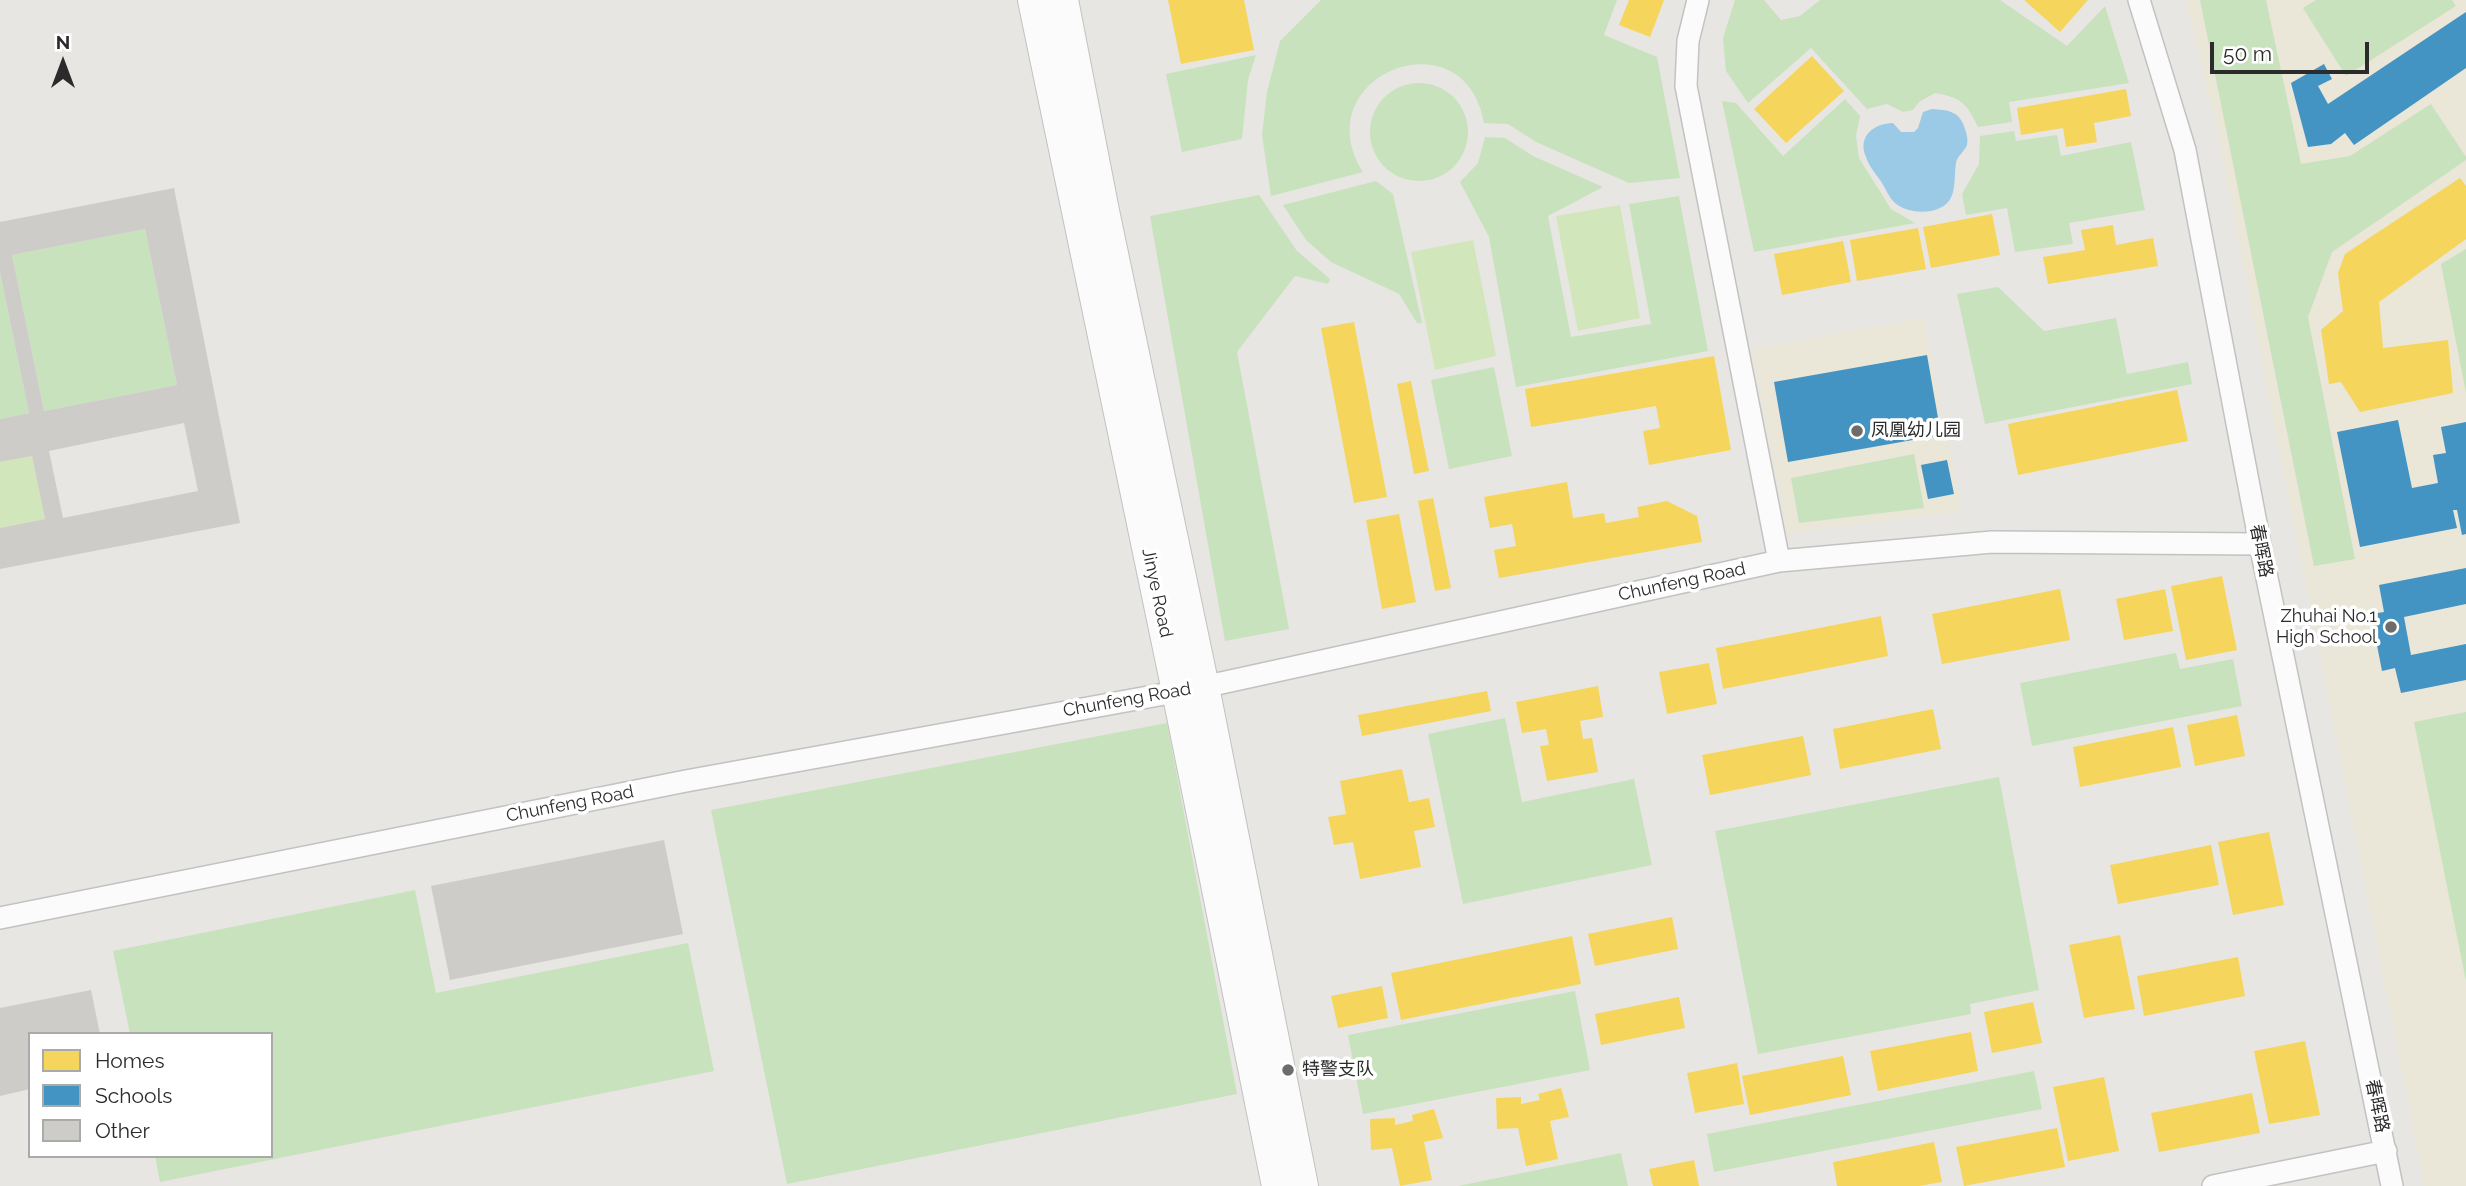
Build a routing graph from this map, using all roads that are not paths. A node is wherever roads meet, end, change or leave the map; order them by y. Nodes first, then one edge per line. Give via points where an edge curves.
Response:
1 (1034, 0) edge
2 (1062, 0) edge
3 (1698, 0) edge
4 (2139, 0) edge
5 (2260, 544) junction
6 (1779, 561) junction
7 (1190, 689) junction
8 (0, 918) edge
9 (2386, 1151) junction
10 (1278, 1186) edge
11 (1302, 1186) edge
12 (2213, 1186) edge
13 (2392, 1186) edge

1 - 7 main road, Jinye Road
2 - 7 main road, Jinye Road
3 - 6 street via 1688,41 1686,86
4 - 5 street, 春晖路 via 2185,150
5 - 6 street, Chunfeng Road via 1992,542
5 - 9 street, 春晖路
6 - 7 street, Chunfeng Road
7 - 8 street, Chunfeng Road via 699,778
7 - 10 main road, Jinye Road
7 - 11 main road, Jinye Road
9 - 12 street
9 - 13 street, 春晖路

